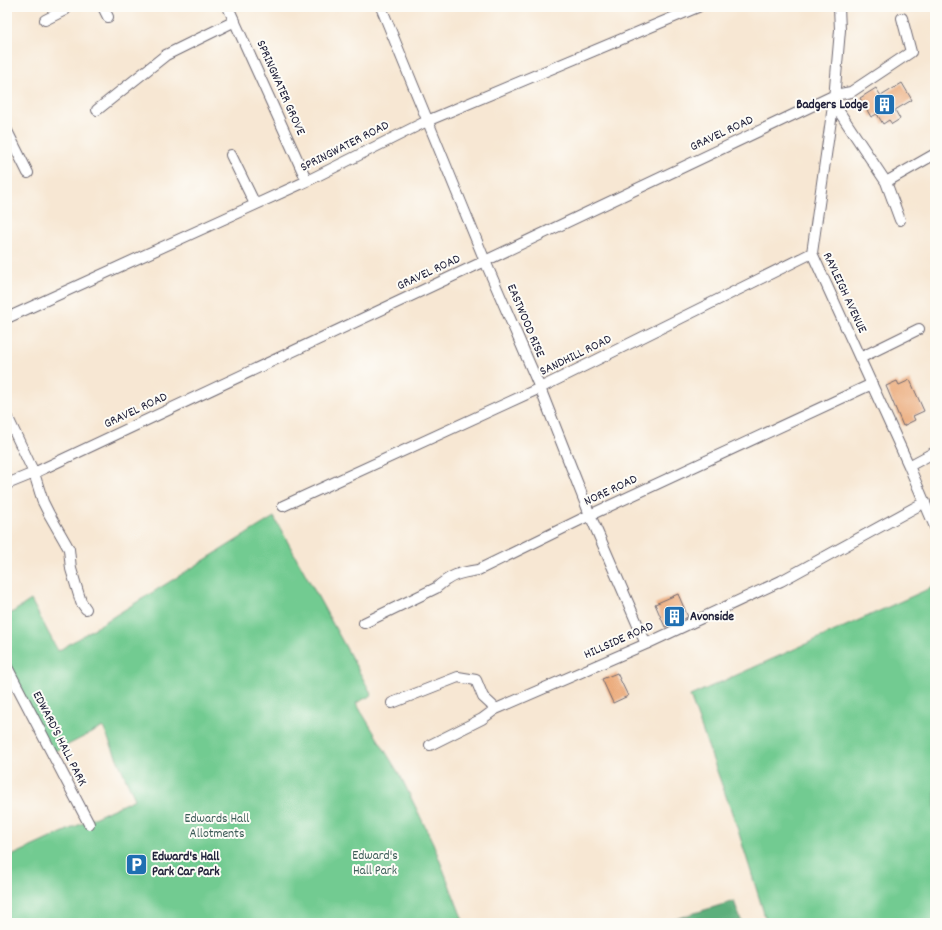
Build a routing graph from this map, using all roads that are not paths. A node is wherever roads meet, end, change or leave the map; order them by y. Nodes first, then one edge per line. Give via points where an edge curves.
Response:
1 (103, 7) edge
2 (228, 7) edge
3 (381, 7) edge
4 (698, 7) edge
5 (839, 7) edge
6 (67, 8) edge
7 (108, 17) dead end
8 (902, 18) dead end
9 (45, 20) dead end
10 (235, 21) junction
11 (834, 99) junction
12 (97, 110) dead end
13 (427, 120) junction
14 (7, 131) edge
15 (935, 154) edge
16 (231, 155) dead end
17 (28, 173) dead end
18 (307, 181) junction
19 (886, 182) junction
20 (255, 204) junction
21 (900, 220) dead end
22 (812, 253) junction
23 (485, 261) junction
24 (7, 318) edge
25 (919, 329) dead end
26 (860, 358) junction
27 (872, 384) junction
28 (540, 388) junction
29 (7, 416) edge
30 (935, 452) edge
31 (909, 466) junction
32 (34, 473) junction
33 (7, 484) edge
34 (926, 502) junction
35 (283, 506) dead end
36 (590, 515) junction
37 (935, 526) edge
38 (86, 608) dead end
39 (364, 623) dead end
40 (646, 644) junction
41 (7, 666) edge
42 (392, 703) dead end
43 (498, 708) junction
44 (430, 745) dead end
45 (89, 824) dead end

1 - 7 street
2 - 10 street, SPRINGWATER GROVE
3 - 13 street, EASTWOOD RISE
4 - 13 street, SPRINGWATER ROAD
5 - 11 street, RAYLEIGH AVENUE via 840,30
6 - 9 street
8 - 11 street, GRAVEL ROAD via 911,52 851,92
10 - 12 street via 166,55
10 - 18 street, SPRINGWATER GROVE
11 - 19 street
11 - 22 street, RAYLEIGH AVENUE
11 - 23 street, GRAVEL ROAD
13 - 18 street, SPRINGWATER ROAD
13 - 23 street, EASTWOOD RISE
14 - 17 street
15 - 19 street
16 - 20 street
18 - 20 street, SPRINGWATER ROAD
19 - 21 street
20 - 24 street, SPRINGWATER ROAD
22 - 26 street, RAYLEIGH AVENUE
22 - 28 street, SANDHILL ROAD
23 - 28 street, EASTWOOD RISE
23 - 32 street, GRAVEL ROAD
25 - 26 street
26 - 27 street, RAYLEIGH AVENUE
27 - 31 street, RAYLEIGH AVENUE
27 - 36 street, NORE ROAD
28 - 35 street, SANDHILL ROAD
28 - 36 street, EASTWOOD RISE
29 - 32 street
30 - 31 street
31 - 34 street, RAYLEIGH AVENUE
32 - 33 street, GRAVEL ROAD
32 - 38 street via 49,514 68,545 71,569 81,602
34 - 37 street, RAYLEIGH AVENUE
34 - 40 street, HILLSIDE ROAD via 781,581
36 - 39 street, NORE ROAD via 478,570 458,573 436,588
36 - 40 street, EASTWOOD RISE
40 - 43 street, HILLSIDE ROAD
41 - 45 street, EDWARD'S HALL PARK
42 - 43 street via 458,677 476,680 483,697
43 - 44 street, HILLSIDE ROAD via 482,719

